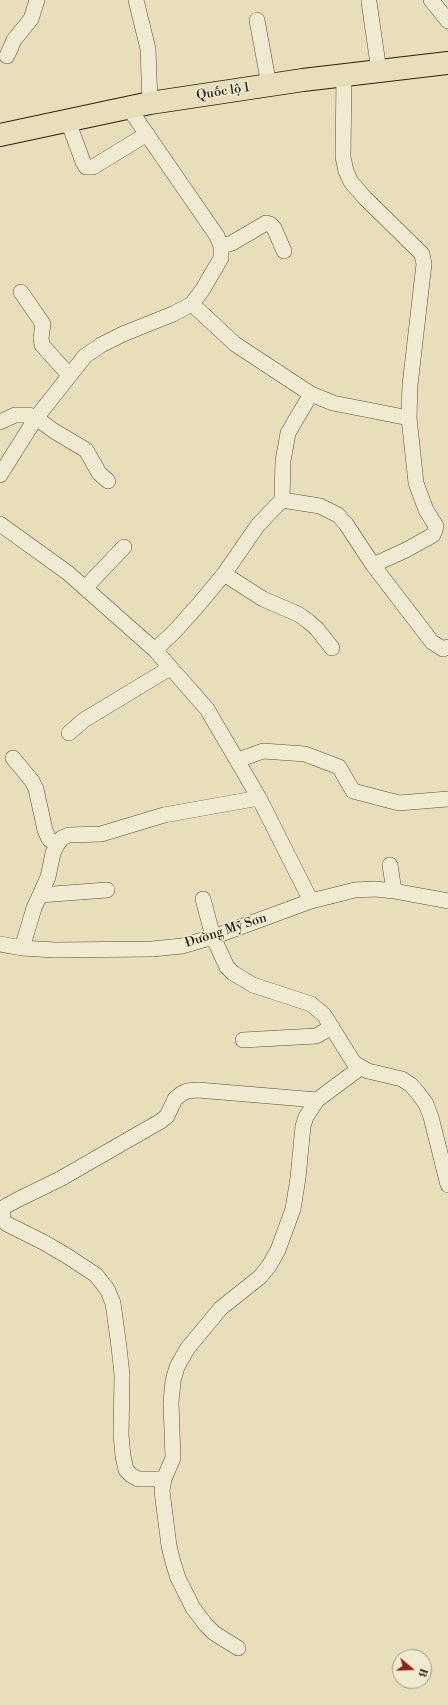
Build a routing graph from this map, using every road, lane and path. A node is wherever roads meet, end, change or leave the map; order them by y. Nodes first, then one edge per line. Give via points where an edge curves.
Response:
1 (37, 0) edge
2 (136, 0) edge
3 (431, 0) edge
4 (369, 2) dead end
5 (257, 20) dead end
6 (448, 21) edge
7 (7, 56) dead end
8 (448, 63) edge
9 (379, 71) junction
10 (344, 75) junction
11 (269, 85) junction
12 (150, 103) junction
13 (128, 107) junction
14 (68, 121) junction
15 (147, 134) junction
16 (0, 135) edge
17 (221, 246) junction
18 (284, 251) dead end
19 (21, 292) dead end
20 (192, 304) junction
21 (69, 375) junction
22 (311, 394) junction
23 (36, 418) junction
24 (409, 418) junction
25 (0, 422) edge
26 (0, 475) edge
27 (108, 481) dead end
28 (282, 500) junction
29 (0, 524) edge
30 (124, 547) dead end
31 (373, 565) junction
32 (224, 574) junction
33 (86, 588) junction
34 (448, 647) edge
35 (332, 648) dead end
36 (155, 650) junction
37 (170, 668) junction
38 (69, 733) dead end
39 (13, 758) dead end
40 (238, 760) junction
41 (259, 798) junction
42 (448, 799) edge
43 (57, 845) junction
44 (390, 865) dead end
45 (107, 890) dead end
46 (394, 891) junction
47 (40, 894) junction
48 (203, 899) dead end
49 (311, 901) junction
50 (448, 901) edge
51 (213, 937) junction
52 (0, 944) edge
53 (22, 948) junction
54 (332, 1027) junction
55 (243, 1040) dead end
56 (360, 1068) junction
57 (317, 1100) junction
58 (448, 1185) edge
59 (164, 1480) junction
60 (238, 1648) dead end

1 - 7 street via 31,19 14,40
2 - 12 street via 148,49
3 - 6 street
4 - 9 street
5 - 11 street
8 - 9 highway, Quốc lộ 1
9 - 10 highway, Quốc lộ 1
10 - 11 highway, Quốc lộ 1
10 - 24 street via 343,157 346,171 351,182 365,198 422,254 424,264 410,385
11 - 12 highway, Quốc lộ 1
12 - 13 highway, Quốc lộ 1
13 - 14 highway, Quốc lộ 1
13 - 15 street
14 - 15 street via 86,167 93,167
14 - 16 highway, Quốc lộ 1
15 - 17 street via 218,236
17 - 18 street via 232,243 266,223 274,228
17 - 20 street via 216,268
19 - 21 street via 43,324 42,345
20 - 21 street via 100,345 85,356
20 - 22 street via 235,344
21 - 23 street
22 - 24 street via 333,403
22 - 28 street via 288,433 283,461
23 - 25 street via 15,415
23 - 26 street
23 - 27 street via 86,450 99,473
24 - 31 street via 416,484 426,510 436,526 433,535
28 - 31 street via 320,506 338,515
28 - 32 street via 258,526
29 - 33 street via 60,566
30 - 33 street
31 - 34 street via 432,642 443,649
32 - 35 street via 263,599 308,620
32 - 36 street via 175,631
33 - 36 street
36 - 37 street
37 - 38 street via 84,720
37 - 40 street via 207,709
39 - 43 street via 32,781 45,830 49,839
40 - 41 street
40 - 42 street via 262,751 305,754 339,767 353,791 399,803
41 - 43 street via 164,815 101,834 69,835 62,838
41 - 49 street
43 - 47 street
44 - 46 street
45 - 47 street
46 - 49 street, Đường Mỹ Sơn via 355,890
46 - 50 street, Đường Mỹ Sơn
47 - 53 street
48 - 51 street
49 - 51 street, Đường Mỹ Sơn
51 - 53 street, Đường Mỹ Sơn via 182,946 152,949
51 - 54 street via 227,968 233,973 253,984 311,1004 324,1015
52 - 53 street, Đường Mỹ Sơn
54 - 55 street via 316,1036
54 - 56 street via 349,1057
56 - 57 street
56 - 58 street via 402,1078 418,1093 431,1117
57 - 59 street via 304,1126 293,1209 278,1250 260,1277 221,1308 186,1349 176,1367 171,1403 173,1458
57 - 59 street via 187,1091 175,1100 162,1121 2,1210 3,1220 7,1224 67,1256 96,1275 107,1289 113,1303 120,1354 121,1435 126,1470 138,1478
59 - 60 street via 162,1492 166,1526 178,1578 193,1608 206,1625

